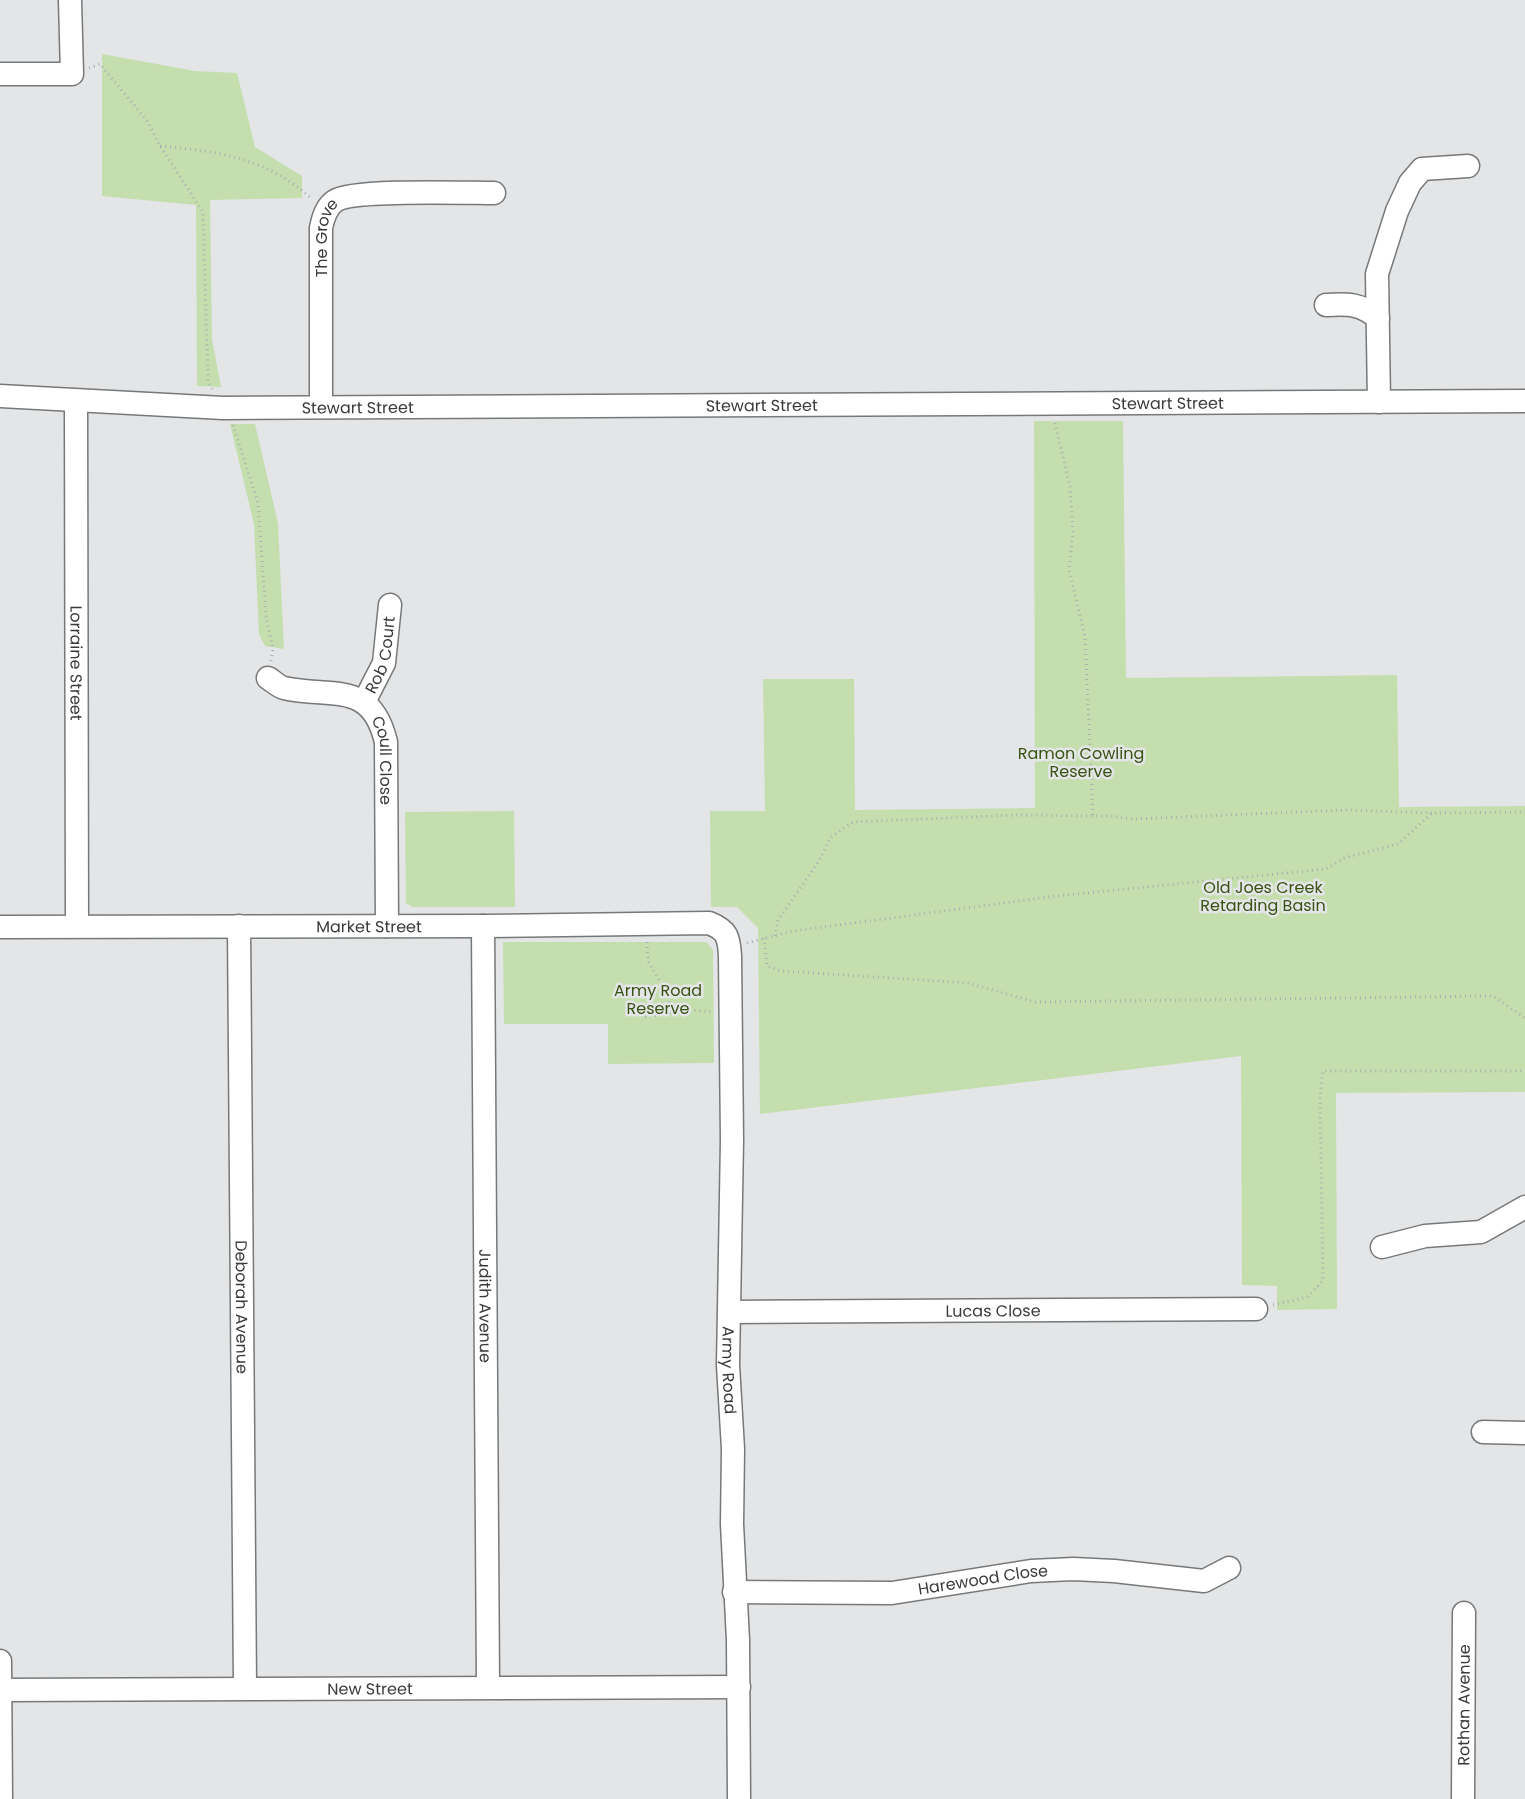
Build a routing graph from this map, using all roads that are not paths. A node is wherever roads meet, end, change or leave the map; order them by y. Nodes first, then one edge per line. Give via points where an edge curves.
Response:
1 (70, 0) edge
2 (0, 74) edge
3 (1468, 166) dead end
4 (494, 193) dead end
5 (1326, 305) dead end
6 (1378, 318) junction
7 (0, 396) edge
8 (76, 401) junction
9 (1525, 401) edge
10 (1379, 402) junction
11 (321, 407) junction
12 (390, 605) dead end
13 (268, 678) dead end
14 (364, 702) junction
15 (0, 926) edge
16 (77, 926) junction
17 (239, 926) junction
18 (386, 926) junction
19 (483, 926) junction
20 (730, 941) joint
21 (1525, 1207) edge
22 (1382, 1247) dead end
23 (1256, 1309) road end
24 (731, 1312) junction
25 (1483, 1432) dead end
26 (1525, 1433) edge
27 (1230, 1568) dead end
28 (734, 1592) junction
29 (1464, 1612) dead end
30 (0, 1661) edge
31 (488, 1686) junction
32 (739, 1687) junction
33 (245, 1688) junction
34 (0, 1690) edge
35 (1, 1799) edge
36 (739, 1799) edge
37 (1463, 1799) edge

1 - 2 street via 72,74
3 - 6 street via 1422,169 1410,183 1397,211 1377,274
4 - 11 street, The Grove via 357,194 335,201 325,212 321,228
5 - 6 street via 1352,304 1366,308
6 - 10 street
7 - 8 street, Stewart Street
8 - 11 street, Stewart Street via 223,408
8 - 16 street, Lorraine Street
9 - 10 street, Stewart Street
10 - 11 street, Stewart Street
12 - 14 street, Rob Court via 384,663
13 - 14 street, Coull Close via 282,688 329,692
14 - 18 street, Coull Close via 382,727 386,742
15 - 16 street, Market Street
16 - 17 street, Market Street
17 - 18 street, Market Street
17 - 33 street, Deborah Avenue
18 - 19 street, Market Street
19 - 20 street, Market Street via 708,923 722,928
19 - 31 street, Judith Avenue
20 - 24 street, Army Road
21 - 22 street via 1481,1232 1425,1236
23 - 24 street, Lucas Close
24 - 28 street, Army Road via 728,1365 733,1449
25 - 26 street
27 - 28 street, Harewood Close via 1204,1581 1073,1569 1031,1571 892,1593
28 - 32 street, Army Road
29 - 37 street, Rothan Avenue
30 - 34 street
31 - 32 street, New Street
31 - 33 street, New Street
32 - 36 street, Army Road
33 - 34 street, New Street
34 - 35 street

